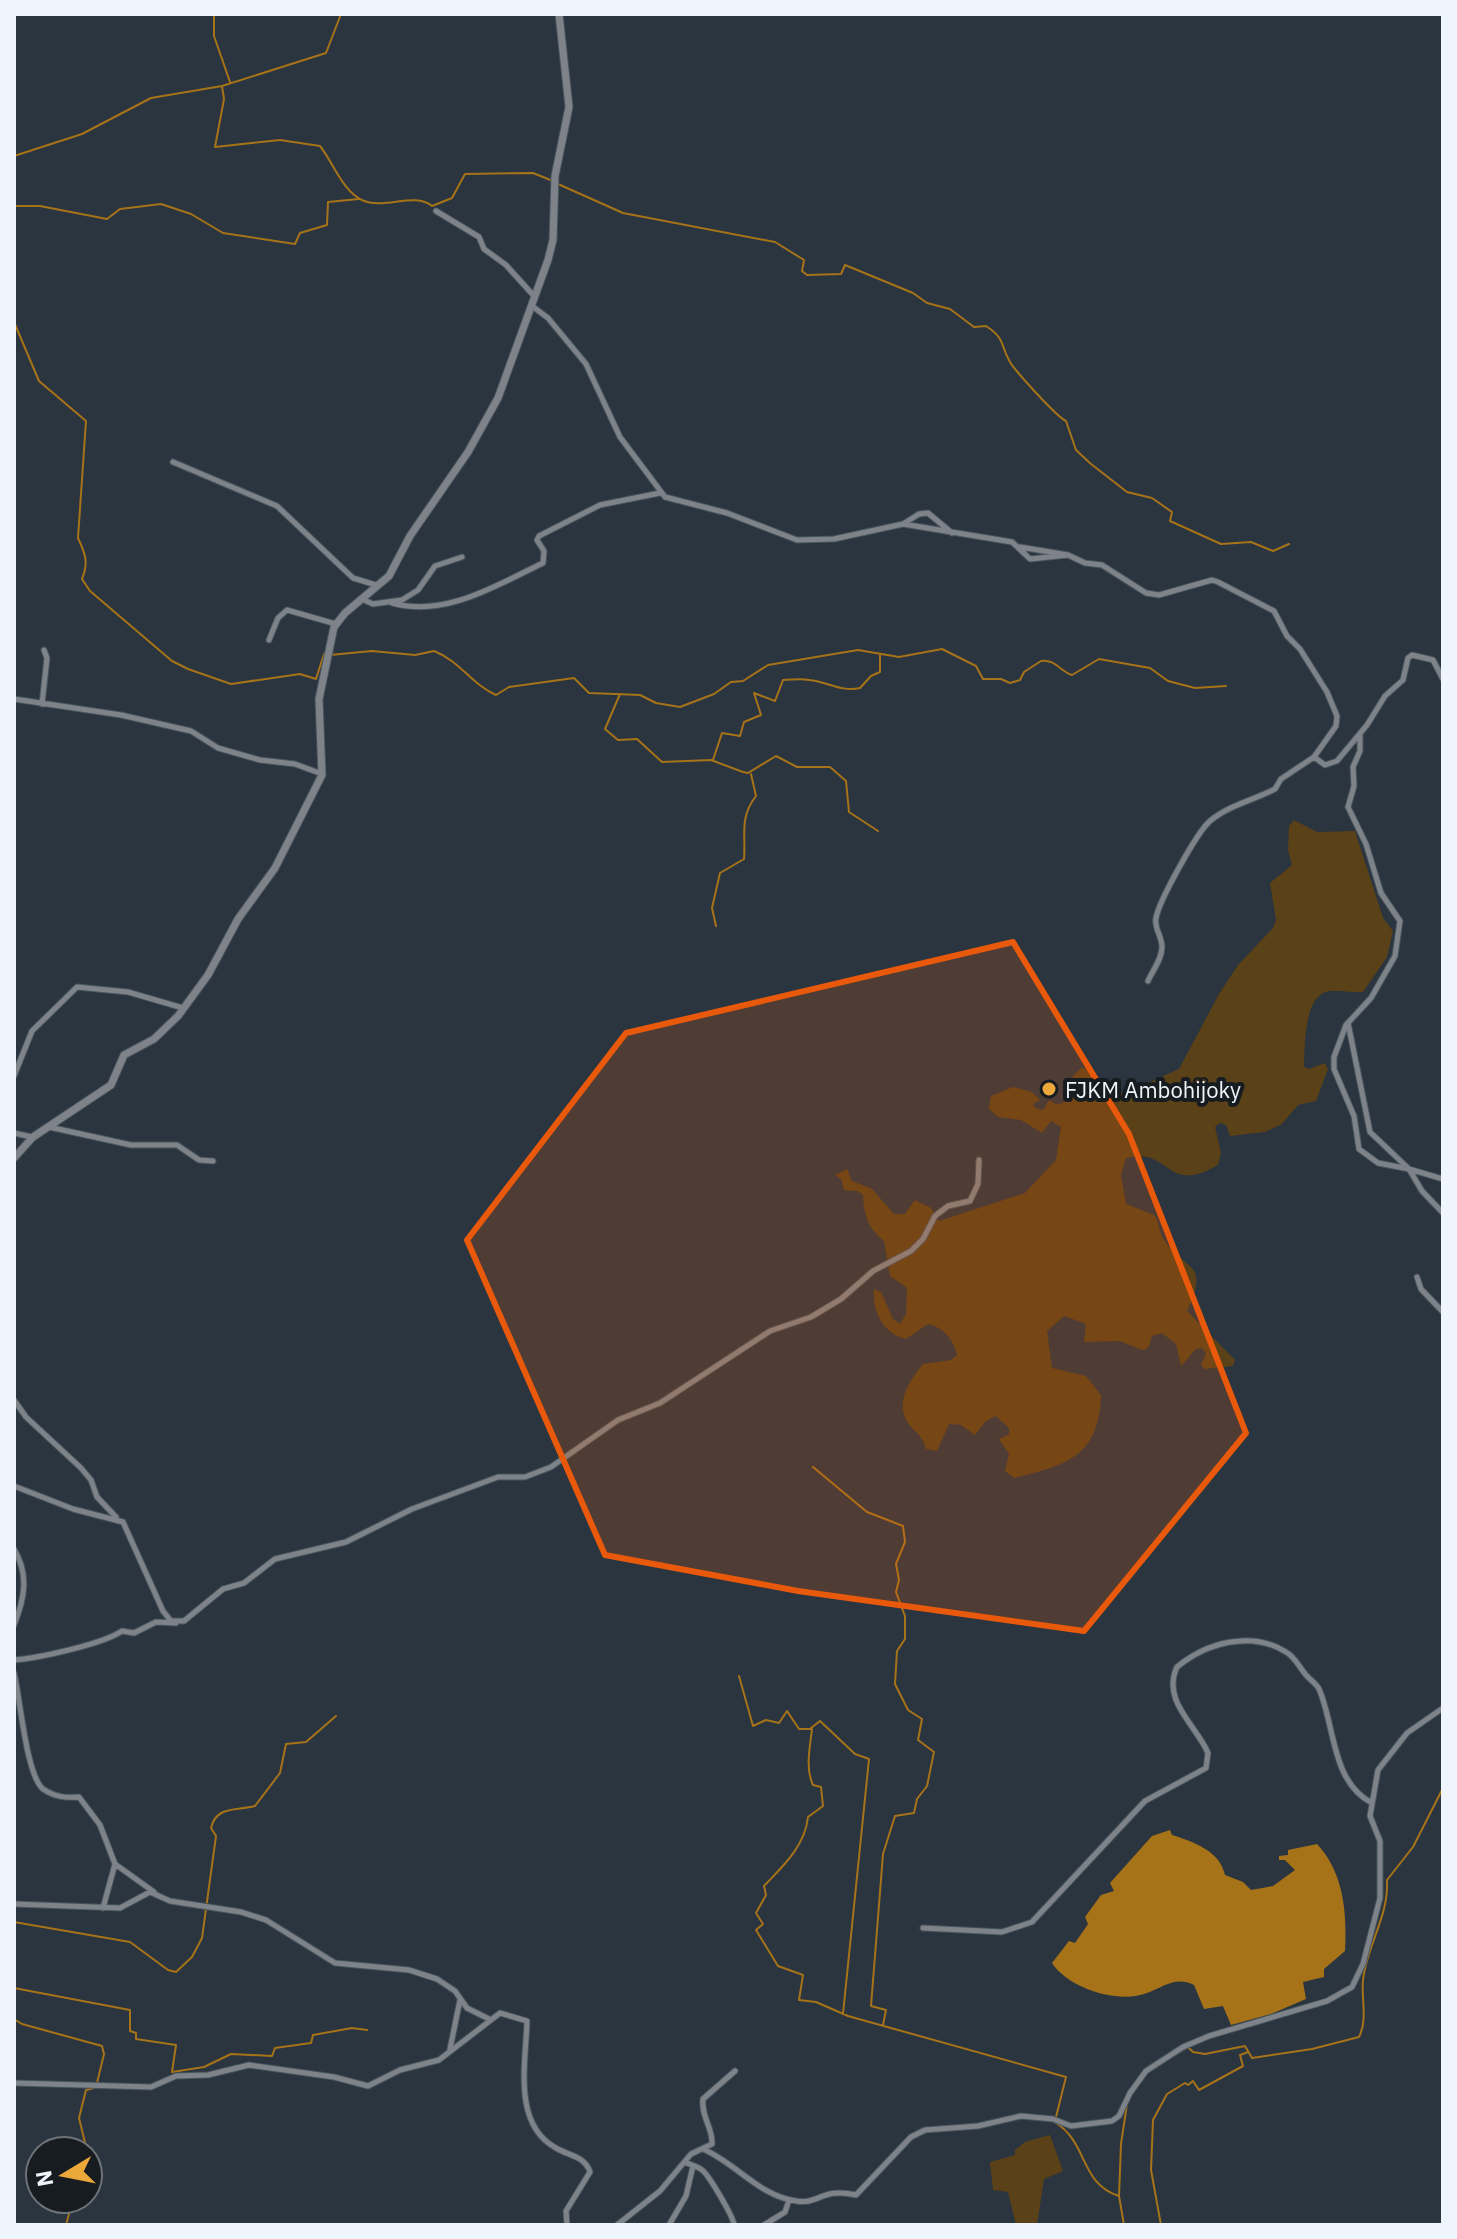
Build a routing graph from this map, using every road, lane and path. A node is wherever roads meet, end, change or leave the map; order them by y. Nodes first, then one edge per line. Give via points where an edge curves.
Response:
1 (559, 14) edge
2 (436, 211) dead end
3 (534, 296) junction
4 (531, 305) junction
5 (173, 462) dead end
6 (660, 493) junction
7 (903, 524) junction
8 (953, 533) junction
9 (1020, 547) junction
10 (1068, 555) junction
11 (462, 557) dead end
12 (376, 585) junction
13 (362, 599) junction
14 (392, 603) junction
15 (336, 624) junction
16 (269, 640) dead end
17 (44, 650) dead end
18 (1443, 679) edge
19 (14, 699) edge
20 (42, 704) junction
21 (1359, 734) junction
22 (1314, 757) junction
23 (322, 774) junction
24 (1148, 981) dead end
25 (184, 1008) junction
26 (1348, 1023) junction
27 (14, 1076) edge
28 (48, 1126) junction
29 (14, 1133) edge
30 (33, 1137) junction
31 (14, 1158) edge
32 (979, 1160) dead end
33 (213, 1161) dead end
34 (1409, 1169) junction
35 (1443, 1179) edge
36 (1443, 1213) edge
37 (1417, 1277) dead end
38 (1443, 1312) edge
39 (14, 1400) edge
40 (14, 1486) edge
41 (117, 1517) junction
42 (14, 1549) edge
43 (14, 1571) edge
44 (24, 1571) junction
45 (177, 1622) junction
46 (14, 1625) edge
47 (14, 1660) edge
48 (14, 1673) edge
49 (1443, 1708) edge
50 (1372, 1803) junction
51 (115, 1864) junction
52 (155, 1893) junction
53 (14, 1904) edge
54 (103, 1908) junction
55 (923, 1928) dead end
56 (460, 1998) junction
57 (489, 2019) junction
58 (450, 2049) junction
59 (735, 2071) dead end
60 (14, 2083) edge
61 (703, 2149) junction
62 (685, 2162) junction
63 (693, 2166) junction
64 (789, 2200) junction
65 (567, 2225) edge
66 (617, 2225) edge
67 (669, 2225) edge
68 (734, 2225) edge
69 (764, 2225) edge

1 - 3 street via 569,107 555,176 553,240
2 - 3 street via 479,237 484,249
3 - 4 street
4 - 6 street via 586,364 620,437
4 - 12 street via 492,409 389,576
5 - 12 street via 277,506 353,578
6 - 7 street via 797,540 816,542
6 - 14 street via 600,505 539,536 543,563 481,593 453,604
7 - 8 street
7 - 8 street via 928,513
8 - 9 street via 992,537
9 - 10 street
9 - 10 street via 1030,559
10 - 22 street via 1110,568 1146,593 1170,594 1212,580 1270,607 1327,692 1337,716 1336,726
11 - 14 street via 435,566 418,590
12 - 13 street
13 - 14 street
13 - 15 street
15 - 16 street via 287,610
15 - 23 street via 319,699
17 - 20 street
18 - 21 street via 1433,660 1412,655 1403,680
19 - 20 street
20 - 23 street via 191,731 218,748
21 - 22 street via 1332,764
21 - 26 street via 1348,807 1381,893 1400,921 1395,956 1371,998
22 - 24 street via 1275,789 1245,799 1199,833 1161,902 1155,927 1162,945
23 - 25 street via 275,868
25 - 27 street via 128,992 77,987 32,1031
25 - 28 street via 154,1039 124,1055 111,1085
26 - 34 street via 1370,1132
26 - 34 street via 1337,1045 1334,1069 1354,1116 1359,1149 1378,1163
28 - 30 street
28 - 33 street via 131,1145 164,1142 199,1160
29 - 30 street
30 - 31 street
32 - 45 street via 978,1184 970,1201 957,1202 935,1216 911,1251 873,1271 811,1317 770,1331 660,1403 618,1420 551,1467 525,1477 498,1477 412,1509 346,1542 275,1559
34 - 35 street
34 - 36 street
37 - 38 street
39 - 41 street via 81,1468 97,1497
40 - 41 street via 73,1509
41 - 45 street via 132,1537 163,1611
42 - 44 street
43 - 44 street
44 - 46 street via 23,1603
45 - 47 street via 148,1624 134,1633 122,1631 108,1642
48 - 51 street via 42,1788 59,1797 79,1797 100,1825
49 - 50 street via 1407,1733 1384,1758
50 - 55 street via 1346,1774 1319,1689 1292,1657 1257,1642 1213,1646 1177,1667 1174,1678 1179,1708 1208,1753 1206,1768 1145,1801 1047,1909 1024,1926 1002,1932
50 - 64 street via 1370,1816 1382,1856 1380,1898 1352,1987 1327,2001 1183,2047 1146,2071 1112,2121 1071,2126 1012,2117 925,2130 911,2137 856,2195 835,2190 807,2202
51 - 52 street
51 - 54 street
52 - 54 street via 143,1893 120,1908
52 - 56 street via 170,1901 266,1920 320,1957 409,1970 437,1979
53 - 54 street
56 - 57 street
56 - 58 street
57 - 58 street
57 - 65 street via 500,2013 527,2021 529,2120 542,2138 588,2165 586,2183 566,2211
58 - 60 street via 439,2060 400,2070 368,2086 249,2065 176,2076 151,2087
59 - 61 street via 703,2099 703,2117 713,2140
61 - 62 street
61 - 64 street via 764,2190
62 - 63 street
62 - 66 street via 641,2210
63 - 67 street via 686,2196
63 - 68 street via 703,2170 733,2214
64 - 69 street via 785,2212

